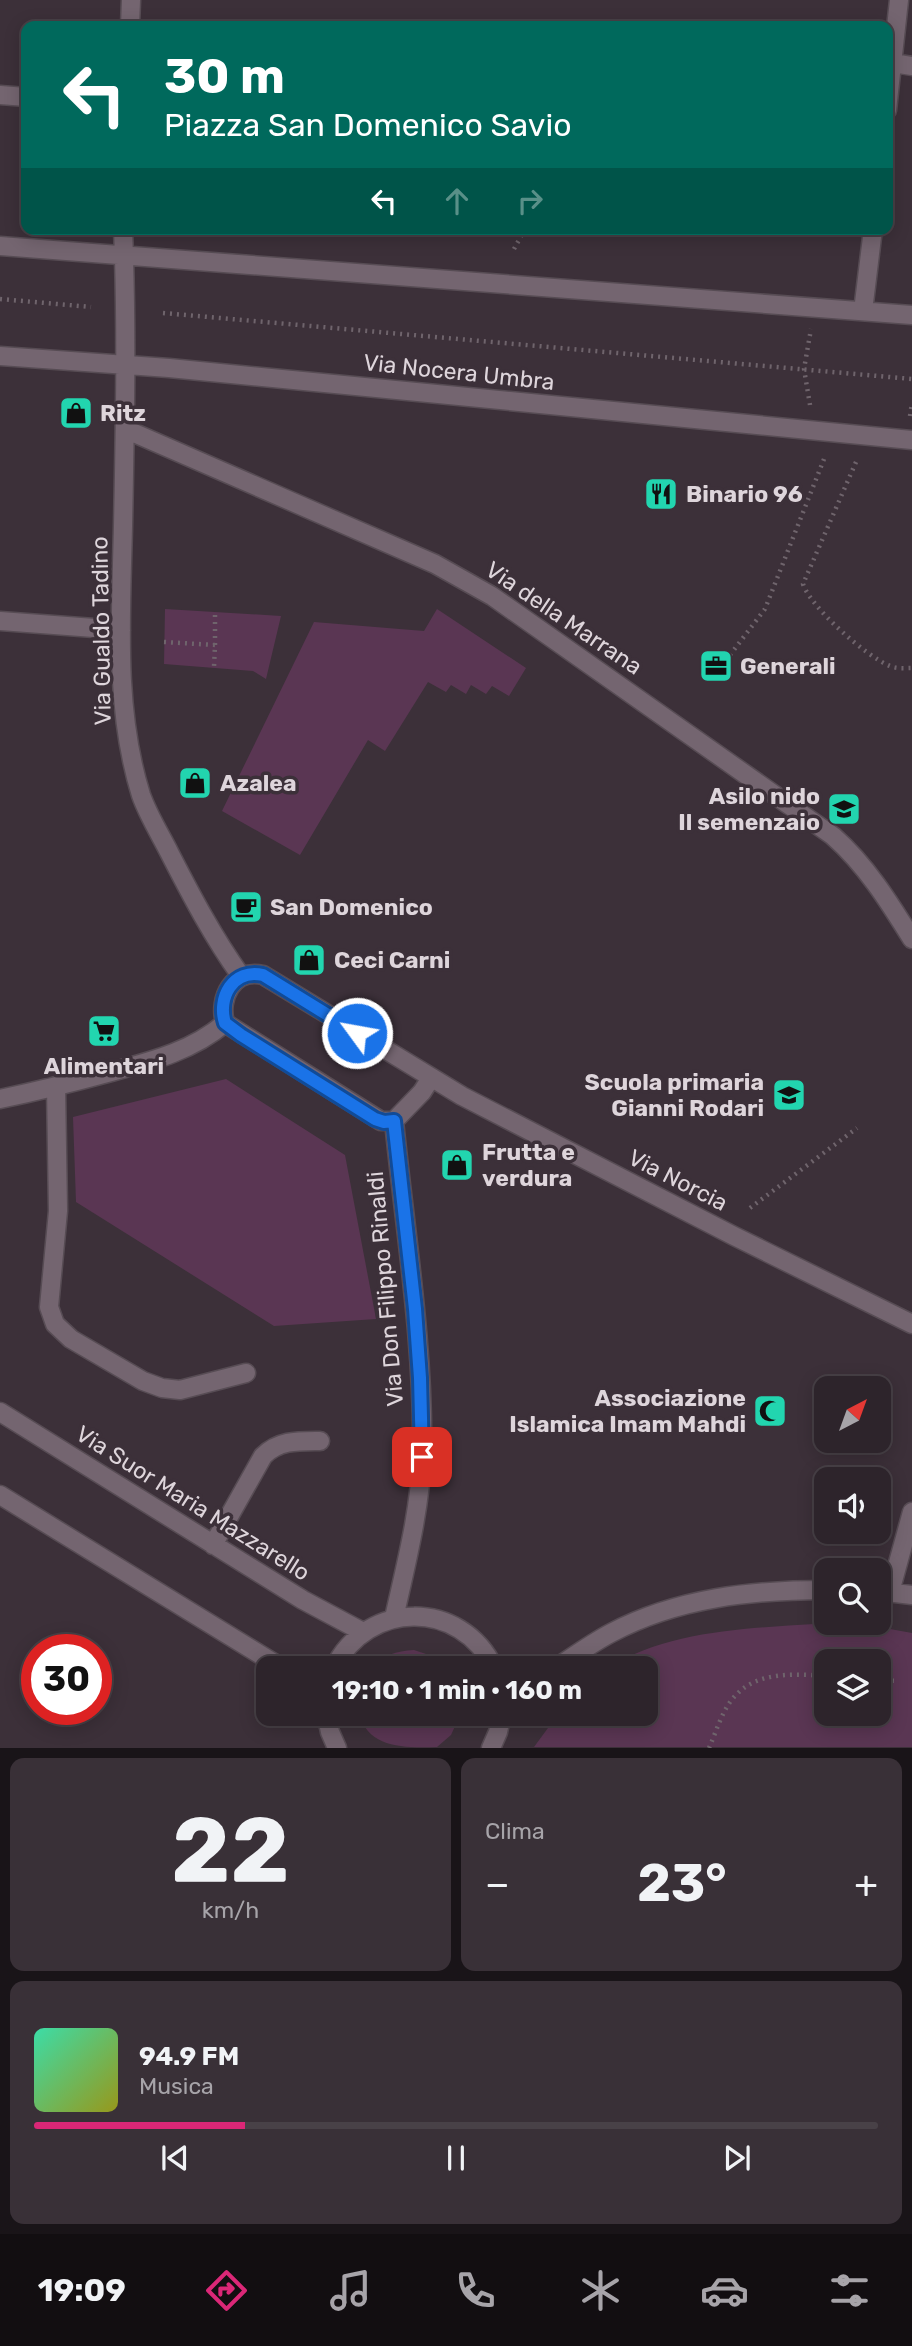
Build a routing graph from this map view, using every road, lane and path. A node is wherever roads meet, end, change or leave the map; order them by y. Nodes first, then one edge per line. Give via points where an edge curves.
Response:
1 (131, 0) edge
2 (900, 0) edge
3 (130, 21) edge
4 (893, 63) joint
5 (912, 66) edge
6 (0, 95) edge
7 (21, 97) edge
8 (123, 235) edge
9 (522, 235) edge
10 (872, 235) edge
11 (0, 246) edge
12 (514, 249) dead end
13 (124, 257) junction
14 (0, 299) edge
15 (91, 307) dead end
16 (863, 311) junction
17 (163, 313) dead end
18 (912, 315) edge
19 (812, 321) dead end
20 (0, 356) edge
21 (125, 364) junction
22 (804, 369) junction
23 (912, 379) edge
24 (912, 403) edge
25 (810, 405) dead end
26 (910, 419) dead end
27 (125, 429) junction
28 (912, 440) edge
29 (824, 459) dead end
30 (856, 462) dead end
31 (215, 612) dead end
32 (0, 621) edge
33 (121, 630) junction
34 (164, 642) dead end
35 (215, 645) junction
36 (730, 656) dead end
37 (214, 667) dead end
38 (912, 668) edge
39 (912, 939) edge
40 (242, 976) junction
41 (225, 1023) junction
42 (428, 1076) junction
43 (56, 1087) junction
44 (0, 1099) edge
45 (394, 1121) junction
46 (857, 1128) dead end
47 (750, 1208) dead end
48 (912, 1324) edge
49 (246, 1373) dead end
50 (0, 1412) edge
51 (320, 1441) dead end
52 (0, 1495) edge
53 (912, 1512) edge
54 (213, 1545) junction
55 (891, 1571) edge
56 (814, 1590) edge
57 (891, 1592) edge
58 (912, 1595) edge
59 (394, 1618) junction
60 (363, 1632) junction
61 (262, 1656) edge
62 (341, 1656) edge
63 (487, 1656) edge
64 (575, 1656) edge
65 (814, 1675) edge
66 (891, 1681) edge
67 (897, 1681) dead end
68 (499, 1726) edge
69 (334, 1742) edge
70 (317, 1748) edge
71 (491, 1748) edge
72 (709, 1748) edge

1 - 3 street
2 - 4 street
4 - 5 street
6 - 7 street
8 - 13 street, Via Gualdo Tadino
9 - 12 path
10 - 16 street
11 - 13 street
13 - 16 street
13 - 21 street, Via Gualdo Tadino
14 - 15 path
16 - 18 street
17 - 22 path
19 - 22 path
20 - 21 street, Via Nocera Umbra
21 - 27 street, Via Gualdo Tadino
21 - 28 street, Via Nocera Umbra
22 - 23 path
22 - 25 path
24 - 26 path
27 - 33 street, Via Gualdo Tadino
27 - 39 street, Via della Marrana via 435,564 492,596 833,836 868,872
29 - 36 path via 765,609
30 - 38 path via 803,584 814,604 868,654 892,667
31 - 35 path
32 - 33 street
33 - 40 street, Via Gualdo Tadino via 125,717 142,798 189,892
34 - 35 path
35 - 37 path
40 - 41 street via 222,1005
40 - 42 street, Via Norcia via 263,975
41 - 43 street via 186,1049
41 - 45 street via 375,1119
42 - 45 street via 422,1092
42 - 48 street, Via Norcia
43 - 44 street
43 - 49 street via 58,1211 49,1307 55,1324 71,1339 143,1381 173,1391
45 - 59 street, Via Don Filippo Rinaldi via 415,1309 422,1447 413,1536
46 - 47 path
50 - 54 street, Via Suor Maria Mazzarello
51 - 54 street via 285,1442 269,1450
52 - 61 street
53 - 55 street
54 - 60 street, Via Suor Maria Mazzarello
56 - 64 street via 756,1592 682,1606 611,1633
57 - 58 street
59 - 60 street
59 - 63 street via 441,1620 480,1645
60 - 62 street
65 - 72 path via 787,1674 737,1693
66 - 67 path
68 - 71 street
69 - 70 street

